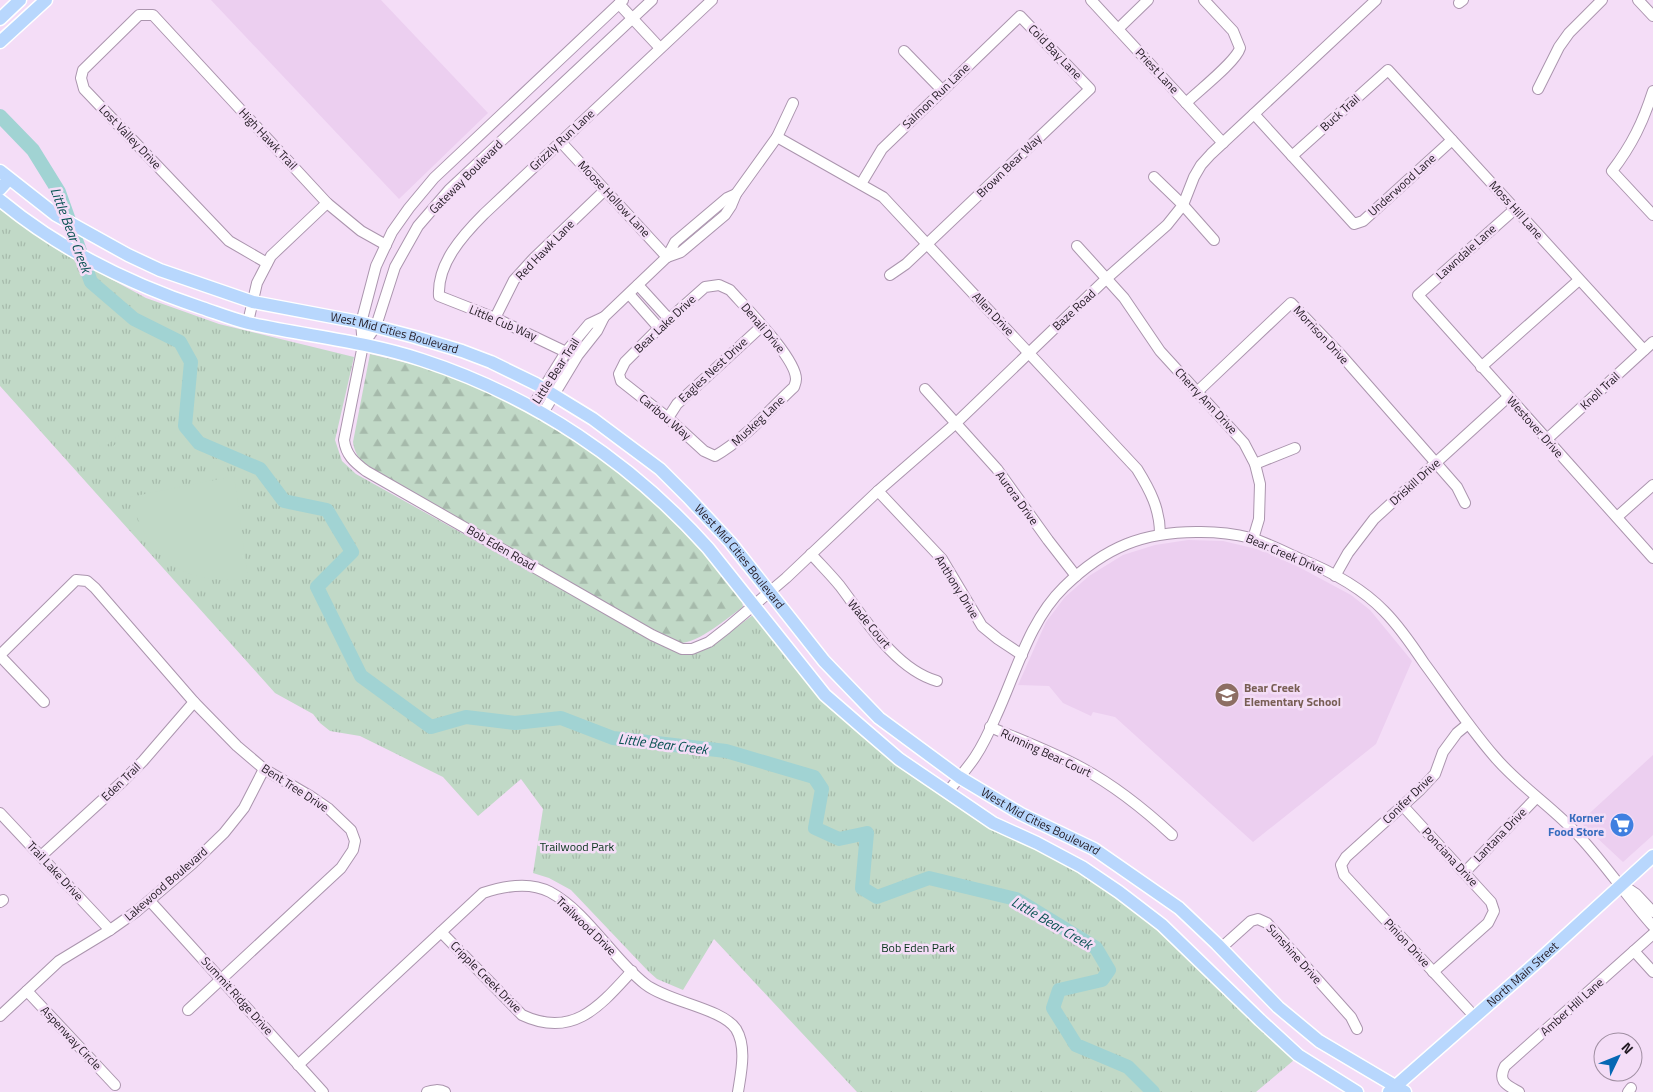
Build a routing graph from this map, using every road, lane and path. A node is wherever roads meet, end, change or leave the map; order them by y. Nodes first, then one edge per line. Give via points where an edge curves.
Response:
1 (20, 0) edge
2 (46, 0) edge
3 (652, 0) edge
4 (712, 0) edge
5 (1091, 0) edge
6 (1148, 0) edge
7 (1204, 0) edge
8 (1376, 0) edge
9 (1602, 0) edge
10 (1638, 0) edge
11 (621, 2) edge
12 (1020, 16) joint
13 (1653, 16) edge
14 (632, 18) junction
15 (0, 19) edge
16 (159, 22) joint
17 (1118, 29) junction
18 (0, 42) edge
19 (660, 48) junction
20 (904, 51) dead end
21 (1388, 70) joint
22 (1090, 89) joint
23 (1538, 89) dead end
24 (942, 90) junction
25 (1653, 91) edge
26 (1186, 102) junction
27 (793, 104) dead end
28 (1254, 114) junction
29 (777, 137) junction
30 (1452, 140) junction
31 (560, 141) junction
32 (1223, 143) junction
33 (1292, 156) junction
34 (5, 175) edge
35 (1154, 177) dead end
36 (861, 184) junction
37 (0, 189) edge
38 (605, 190) junction
39 (0, 200) edge
40 (327, 203) junction
41 (1183, 205) junction
42 (1515, 209) junction
43 (1653, 215) edge
44 (1214, 240) dead end
45 (927, 243) junction
46 (386, 246) junction
47 (1077, 246) dead end
48 (667, 257) junction
49 (267, 263) junction
50 (890, 275) dead end
51 (1107, 278) junction
52 (1579, 280) junction
53 (719, 284) joint
54 (638, 285) junction
55 (629, 294) junction
56 (1418, 295) joint
57 (439, 296) joint
58 (253, 302) junction
59 (604, 317) junction
60 (494, 318) junction
61 (669, 319) junction
62 (248, 322) junction
63 (361, 323) junction
64 (376, 326) junction
65 (762, 326) junction
66 (659, 328) junction
67 (1653, 342) edge
68 (363, 345) junction
69 (1644, 350) junction
70 (566, 352) junction
71 (1029, 352) junction
72 (1481, 367) junction
73 (619, 374) joint
74 (796, 380) joint
75 (925, 389) dead end
76 (549, 392) junction
77 (1197, 392) junction
78 (1508, 397) junction
79 (537, 410) junction
80 (668, 418) junction
81 (955, 424) junction
82 (1546, 440) junction
83 (1295, 448) dead end
84 (715, 456) joint
85 (1436, 463) junction
86 (1256, 464) junction
87 (1653, 485) edge
88 (878, 491) junction
89 (1465, 503) dead end
90 (1617, 517) junction
91 (1160, 534) junction
92 (1253, 539) junction
93 (811, 554) junction
94 (1653, 558) edge
95 (1076, 576) junction
96 (1335, 576) junction
97 (769, 592) junction
98 (753, 606) junction
99 (0, 655) edge
100 (1022, 655) junction
101 (937, 681) dead end
102 (44, 702) dead end
103 (194, 702) junction
104 (1468, 724) junction
105 (990, 727) junction
106 (264, 769) junction
107 (959, 777) junction
108 (947, 793) junction
109 (1536, 798) junction
110 (1402, 806) junction
111 (0, 813) edge
112 (1172, 835) dead end
113 (41, 856) junction
114 (1653, 856) edge
115 (1342, 868) joint
116 (1465, 872) junction
117 (1621, 884) junction
118 (150, 901) junction
119 (1653, 912) edge
120 (1653, 926) edge
121 (110, 930) junction
122 (441, 932) junction
123 (1653, 934) edge
124 (1220, 948) junction
125 (1634, 951) junction
126 (632, 971) junction
127 (1434, 972) junction
128 (1653, 972) edge
129 (221, 979) junction
130 (27, 990) junction
131 (188, 1010) dead end
132 (0, 1016) edge
133 (1475, 1017) junction
134 (1357, 1030) dead end
135 (298, 1064) junction
136 (115, 1085) dead end
137 (1397, 1090) edge
138 (323, 1092) edge
139 (427, 1092) edge
140 (445, 1092) edge
141 (738, 1092) edge
142 (1357, 1092) edge
143 (1519, 1092) edge

1 - 15 main road
2 - 18 main road
3 - 14 street, Gateway Boulevard
4 - 19 street, Grizzly Run Lane
5 - 17 street, Priest Lane
6 - 17 street
7 - 26 street via 1233,31 1240,48 1239,53
8 - 28 street, Baze Road
9 - 23 street via 1564,40
10 - 13 street
11 - 14 street
11 - 46 street, Gateway Boulevard via 434,178 392,232
12 - 22 street, Cold Bay Lane
12 - 24 street, Salmon Run Lane
14 - 19 street
14 - 64 street, Gateway Boulevard via 449,190 418,226 396,267
16 - 40 street, High Hawk Trail
16 - 49 street, Lost Valley Drive via 153,15 139,15 83,70 84,89 229,241
17 - 26 street, Priest Lane
19 - 31 street, Grizzly Run Lane
20 - 24 street
21 - 30 street, Moss Hill Lane
21 - 33 street, Buck Trail
22 - 45 street, Brown Bear Way
24 - 36 street, Salmon Run Lane via 882,149
25 - 43 street via 1637,134 1612,171
26 - 32 street, Priest Lane
27 - 29 street
28 - 32 street, Baze Road
28 - 33 street
29 - 36 street, Allen Drive
29 - 48 street, Little Bear Trail via 727,204 675,242
30 - 33 street, Underwood Lane via 1363,221 1354,224
30 - 42 street, Moss Hill Lane
31 - 38 street, Moose Hollow Lane
31 - 57 street, Grizzly Run Lane via 469,229 444,266 438,285
32 - 41 street, Baze Road via 1201,165
34 - 37 main road
34 - 58 main road, West Mid Cities Boulevard via 56,215 128,255 160,270
35 - 41 street
36 - 45 street, Allen Drive via 883,197
38 - 48 street, Moose Hollow Lane
38 - 60 street, Red Hawk Lane via 514,280
39 - 62 main road, West Mid Cities Boulevard via 70,248 134,282
40 - 46 street, High Hawk Trail via 361,231
40 - 49 street
41 - 44 street
41 - 51 street, Baze Road via 1167,224
42 - 52 street, Moss Hill Lane
42 - 56 street, Lawndale Lane
45 - 50 street, Brown Bear Way
45 - 71 street, Allen Drive
46 - 63 street, Gateway Boulevard via 376,266
47 - 51 street, Cherry Ann Drive
48 - 54 street, Little Bear Trail
49 - 58 street via 257,283
51 - 71 street, Baze Road
51 - 77 street, Cherry Ann Drive via 1160,351
52 - 69 street, Moss Hill Lane
52 - 72 street
53 - 61 street, Bear Lake Drive via 706,287
53 - 65 street, Denali Drive via 730,290
54 - 55 street, Little Bear Trail
54 - 61 street
55 - 59 street, Little Bear Trail
55 - 66 street
56 - 72 street, Westover Drive
57 - 60 street, Little Cub Way
58 - 62 street
58 - 63 main road, West Mid Cities Boulevard
59 - 70 street, Little Bear Trail via 589,324
59 - 76 street, Little Bear Trail via 597,331
60 - 70 street, Little Cub Way
61 - 66 street, Bear Lake Drive
62 - 68 main road, West Mid Cities Boulevard
63 - 64 main road, West Mid Cities Boulevard
63 - 68 street, Gateway Boulevard
64 - 68 street, Gateway Boulevard
64 - 76 main road, West Mid Cities Boulevard via 491,362
65 - 74 street, Denali Drive via 785,354
65 - 80 street, Eagles Nest Drive via 677,404
66 - 73 street, Bear Lake Drive via 625,362
67 - 69 street, Knoll Trail
68 - 79 main road, West Mid Cities Boulevard via 463,374
68 - 98 street, Bob Eden Road via 344,440 354,463 645,631 682,649 692,649 709,642
69 - 82 street, Knoll Trail
70 - 76 street, Little Bear Trail
71 - 81 street, Baze Road
71 - 91 street, Allen Drive via 1137,469 1156,506
72 - 78 street, Westover Drive
73 - 80 street, Caribou Way via 621,381
74 - 84 street, Muskeg Lane via 794,386 740,439
75 - 81 street, Aurora Drive
76 - 79 street, Little Bear Trail
76 - 97 main road, West Mid Cities Boulevard via 593,419 660,469 714,524
77 - 85 street, Morrison Drive via 1291,303
77 - 86 street, Cherry Ann Drive via 1244,443
78 - 82 street, Westover Drive
78 - 85 street, Driskill Drive
79 - 98 main road, West Mid Cities Boulevard via 618,462 651,490 690,528
80 - 84 street, Caribou Way via 704,451
81 - 88 street, Baze Road
81 - 95 street, Aurora Drive via 997,469
82 - 90 street, Westover Drive
83 - 86 street
85 - 89 street via 1457,487
85 - 96 street, Driskill Drive via 1374,519
86 - 92 street, Cherry Ann Drive via 1260,504
87 - 90 street
88 - 93 street, Baze Road
88 - 100 street, Anthony Drive via 942,560 982,626
90 - 94 street, Westover Drive
91 - 92 street, Bear Creek Drive via 1210,532
91 - 95 street, Bear Creek Drive via 1110,551
92 - 96 street, Bear Creek Drive
93 - 97 street, Baze Road
93 - 101 street, Wade Court via 881,641 913,670
95 - 100 street, Bear Creek Drive via 1046,609
96 - 104 street, Bear Creek Drive via 1369,596 1386,613
97 - 98 street, Baze Road
97 - 107 main road, West Mid Cities Boulevard via 824,661 880,718
98 - 108 main road, West Mid Cities Boulevard via 825,695 899,759
99 - 102 street
99 - 103 street, Bent Tree Drive via 76,580 87,581
100 - 105 street, Bear Creek Drive
103 - 106 street, Bent Tree Drive
103 - 113 street, Eden Trail via 143,761
104 - 109 street, Bear Creek Drive via 1495,758
104 - 110 street, Conifer Drive via 1443,752 1435,774
105 - 107 street, Bear Creek Drive via 976,756
105 - 112 street, Running Bear Court via 1082,768 1122,793
106 - 118 street, Lakewood Boulevard via 244,808 224,833
106 - 129 street, Bent Tree Drive via 335,814 351,830 355,840 353,850 342,868
107 - 108 street, Bear Creek Drive
107 - 124 main road, West Mid Cities Boulevard via 1020,814 1094,849 1179,908
108 - 142 main road, West Mid Cities Boulevard via 992,822 1082,867 1120,892 1162,925 1296,1053
109 - 116 street, Lantana Drive
109 - 117 street, Bear Creek Drive via 1579,836
110 - 115 street, Conifer Drive via 1346,857
110 - 116 street, Ponciana Drive
111 - 113 street, Trail Lake Drive
113 - 121 street, Trail Lake Drive
114 - 117 main road, North Main Street
115 - 127 street, Pinion Drive via 1344,875
116 - 127 street, Ponciana Drive via 1491,902 1494,911 1488,923
117 - 119 street, Bear Creek Drive
117 - 120 street, Bear Creek Drive via 1630,900
117 - 133 main road, North Main Street
118 - 121 street, Lakewood Boulevard
118 - 129 street, Summit Ridge Drive
121 - 130 street, Lakewood Boulevard via 59,961
122 - 126 street, Trailwood Drive via 483,893 515,885 534,887 549,891 569,906
122 - 126 street, Cripple Creek Drive via 522,1014 548,1024 576,1020 593,1010
122 - 135 street, Trailwood Drive
123 - 125 street, Amber Hill Lane
124 - 134 street, Sunshine Drive via 1251,921 1258,919 1267,923 1351,1018
124 - 137 main road, West Mid Cities Boulevard via 1278,1007 1319,1041
125 - 128 street
125 - 143 street, Amber Hill Lane via 1506,1066 1502,1080
126 - 141 street, Trailwood Drive via 660,993 722,1016 735,1028 741,1041 742,1069
127 - 133 street, Pinion Drive
129 - 131 street, Bent Tree Drive
129 - 135 street, Summit Ridge Drive
130 - 132 street, Lakewood Boulevard
130 - 136 street, Aspenway Circle
133 - 137 main road, North Main Street
135 - 138 street, Summit Ridge Drive
139 - 140 street

